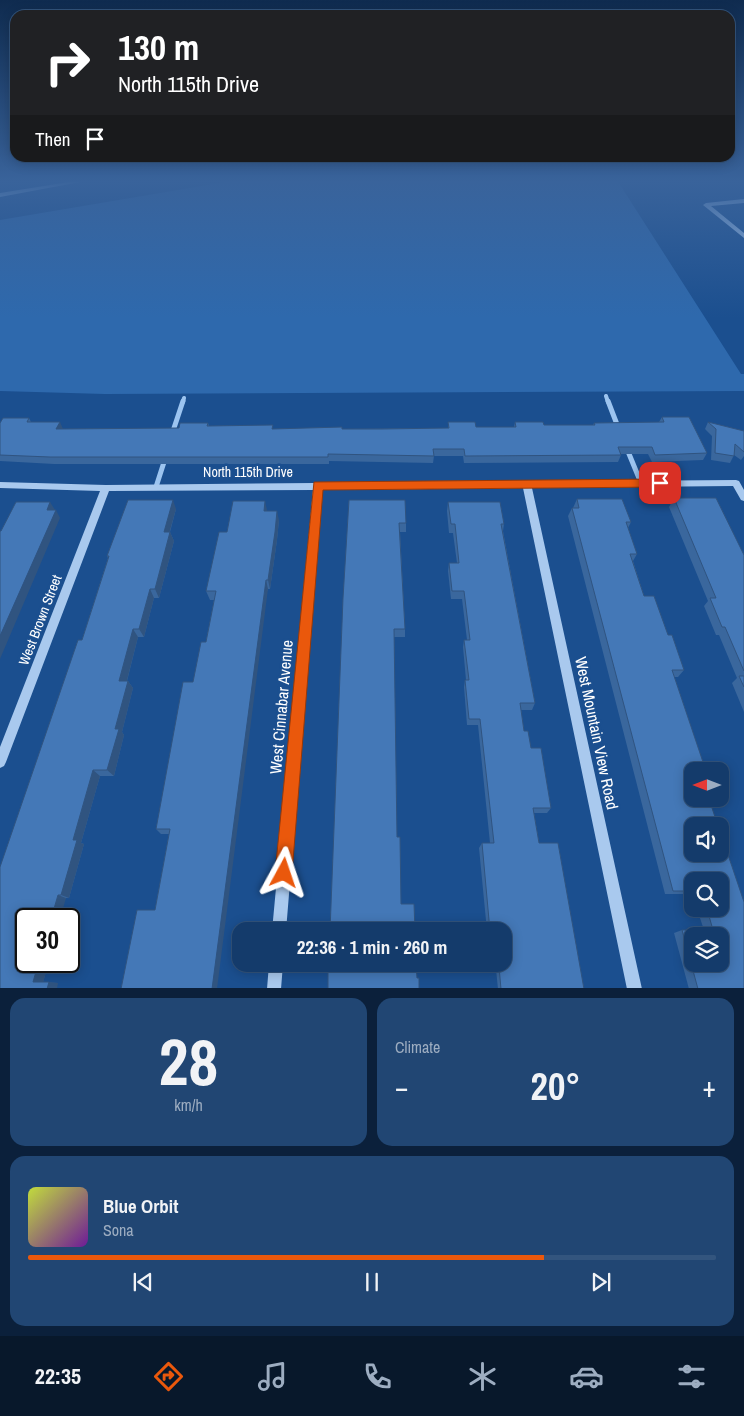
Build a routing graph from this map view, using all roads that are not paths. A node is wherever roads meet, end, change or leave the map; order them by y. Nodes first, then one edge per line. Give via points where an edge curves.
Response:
1 (732, 226) edge
2 (744, 236) edge
3 (527, 484) junction
4 (0, 485) edge
5 (318, 485) junction
6 (106, 488) junction
7 (744, 498) edge
8 (0, 762) edge
9 (280, 922) edge
10 (275, 972) edge
11 (274, 988) edge
12 (636, 988) edge

1 - 2 street
3 - 5 street, North 115th Drive
3 - 7 street, North 115th Drive via 736,483
3 - 12 street, West Mountain View Road
4 - 6 street, North 115th Drive
5 - 6 street, North 115th Drive
5 - 9 street, West Cinnabar Avenue
6 - 8 street, West Brown Street
10 - 11 street

